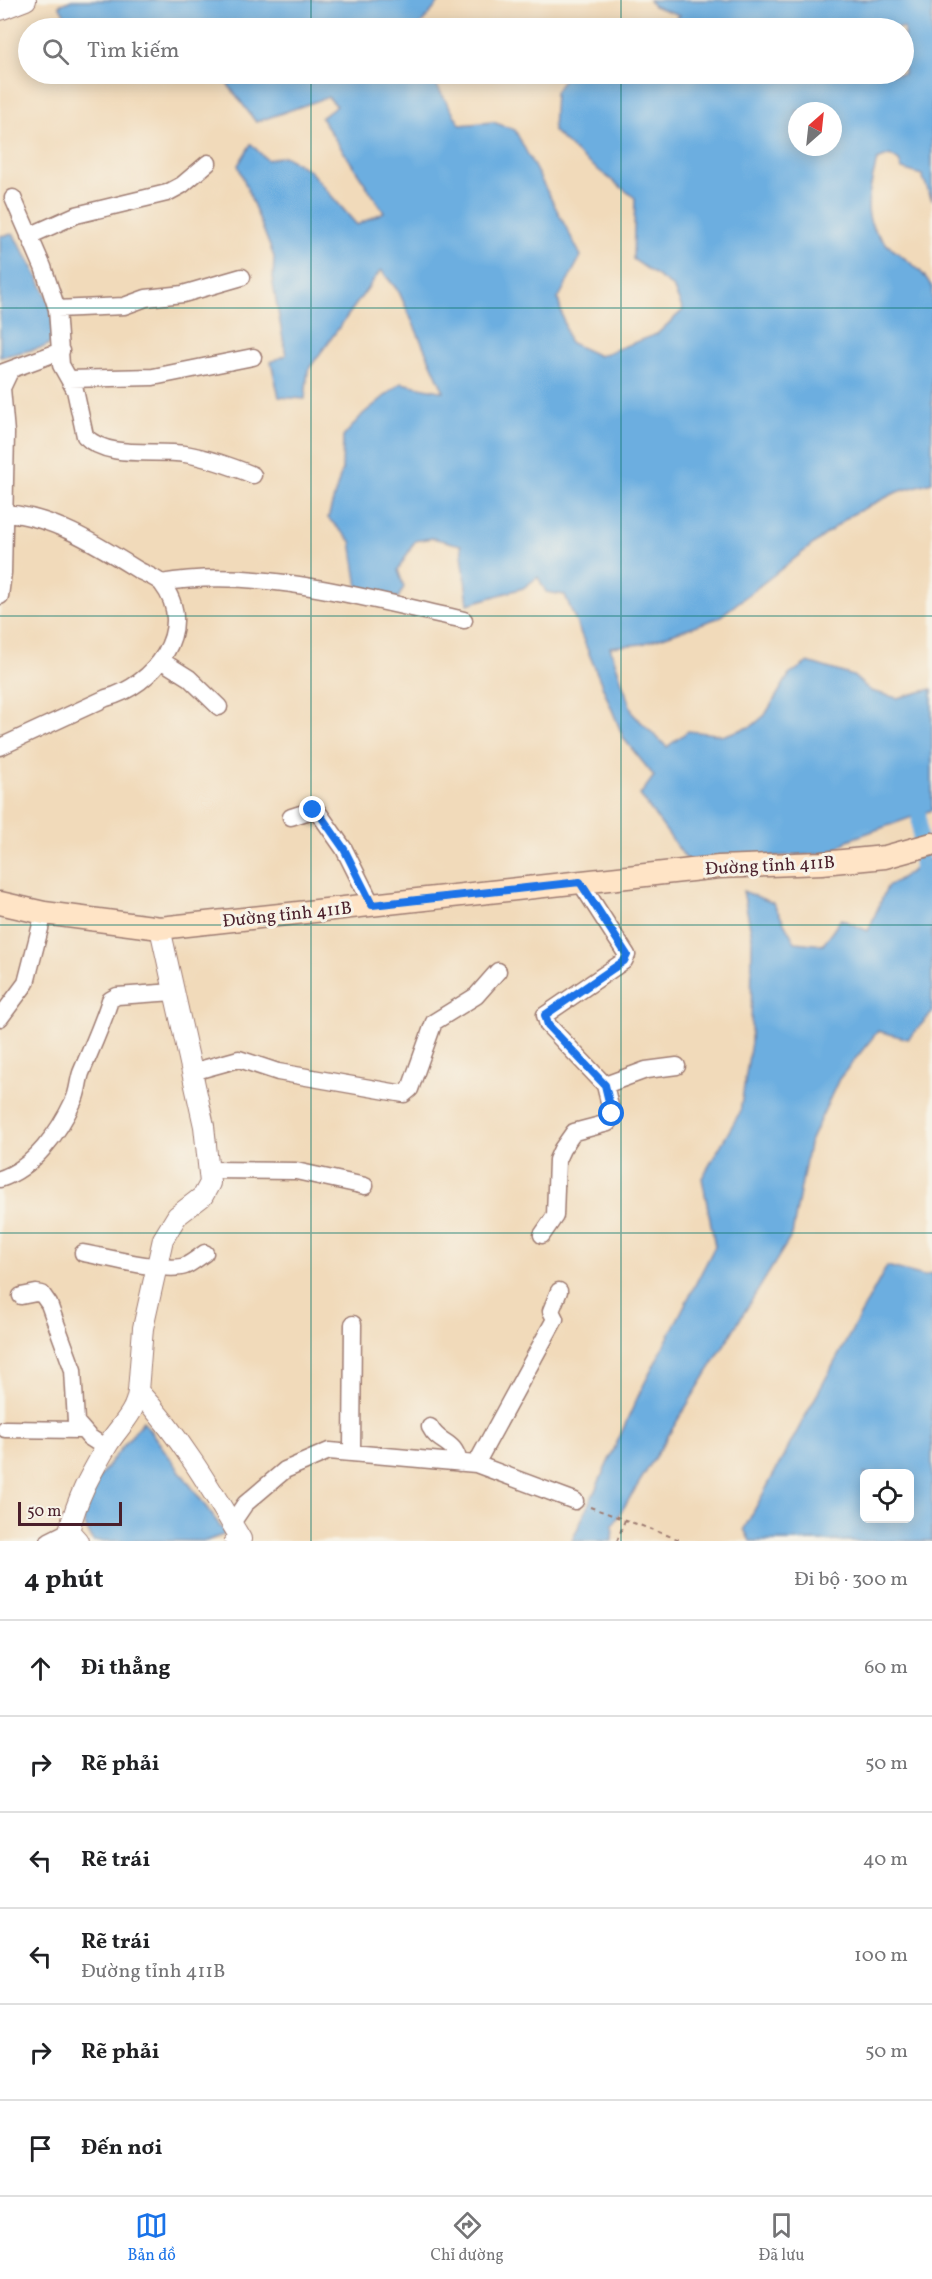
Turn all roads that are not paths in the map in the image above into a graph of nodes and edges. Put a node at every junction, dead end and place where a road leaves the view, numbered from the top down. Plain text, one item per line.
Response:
1 (26, 0) edge
2 (0, 10) edge
3 (208, 163) dead end
4 (13, 198) dead end
5 (29, 236) junction
6 (242, 277) dead end
7 (57, 309) junction
8 (60, 351) junction
9 (253, 357) dead end
10 (5, 372) edge
11 (69, 379) junction
12 (253, 475) dead end
13 (4, 513) junction
14 (2, 533) edge
15 (161, 583) junction
16 (0, 596) edge
17 (464, 620) dead end
18 (162, 661) junction
19 (219, 707) dead end
20 (0, 747) edge
21 (291, 818) dead end
22 (932, 844) edge
23 (580, 882) junction
24 (0, 903) edge
25 (372, 905) junction
26 (44, 913) junction
27 (160, 928) junction
28 (498, 971) dead end
29 (174, 992) junction
30 (0, 1018) edge
31 (677, 1066) dead end
32 (192, 1072) junction
33 (605, 1085) junction
34 (210, 1170) junction
35 (0, 1179) edge
36 (365, 1186) dead end
37 (542, 1235) dead end
38 (83, 1253) dead end
39 (205, 1253) dead end
40 (155, 1266) junction
41 (559, 1291) dead end
42 (21, 1296) dead end
43 (353, 1324) dead end
44 (138, 1390) junction
45 (430, 1427) dead end
46 (5, 1429) dead end
47 (81, 1430) junction
48 (106, 1448) junction
49 (352, 1452) junction
50 (459, 1463) junction
51 (476, 1464) junction
52 (574, 1501) road end
53 (73, 1536) edge
54 (237, 1536) edge
55 (49, 1541) edge

1 - 2 street
3 - 5 street
4 - 5 street
5 - 7 street
6 - 7 street
7 - 8 street
8 - 10 street
8 - 11 street
9 - 11 street
10 - 13 street
11 - 12 street
13 - 14 street
13 - 15 street
14 - 16 street
15 - 17 street
15 - 18 street
18 - 19 street
18 - 20 street
21 - 25 street
22 - 23 main road, Đường tỉnh 411B
23 - 25 main road, Đường tỉnh 411B
23 - 33 street
24 - 26 main road, Đường tỉnh 411B
25 - 27 main road, Đường tỉnh 411B
26 - 27 main road, Đường tỉnh 411B
26 - 30 street
27 - 29 street
28 - 32 street
29 - 32 street
29 - 35 street
31 - 33 street
32 - 34 street
33 - 37 street
34 - 36 street
34 - 40 street
38 - 40 street
39 - 40 street
40 - 44 street
41 - 51 street
42 - 47 street
43 - 49 street
44 - 48 street
44 - 54 street
45 - 50 street
46 - 47 street
47 - 48 street
48 - 53 street
49 - 50 street
49 - 54 street
50 - 51 street
51 - 52 street
53 - 55 street

